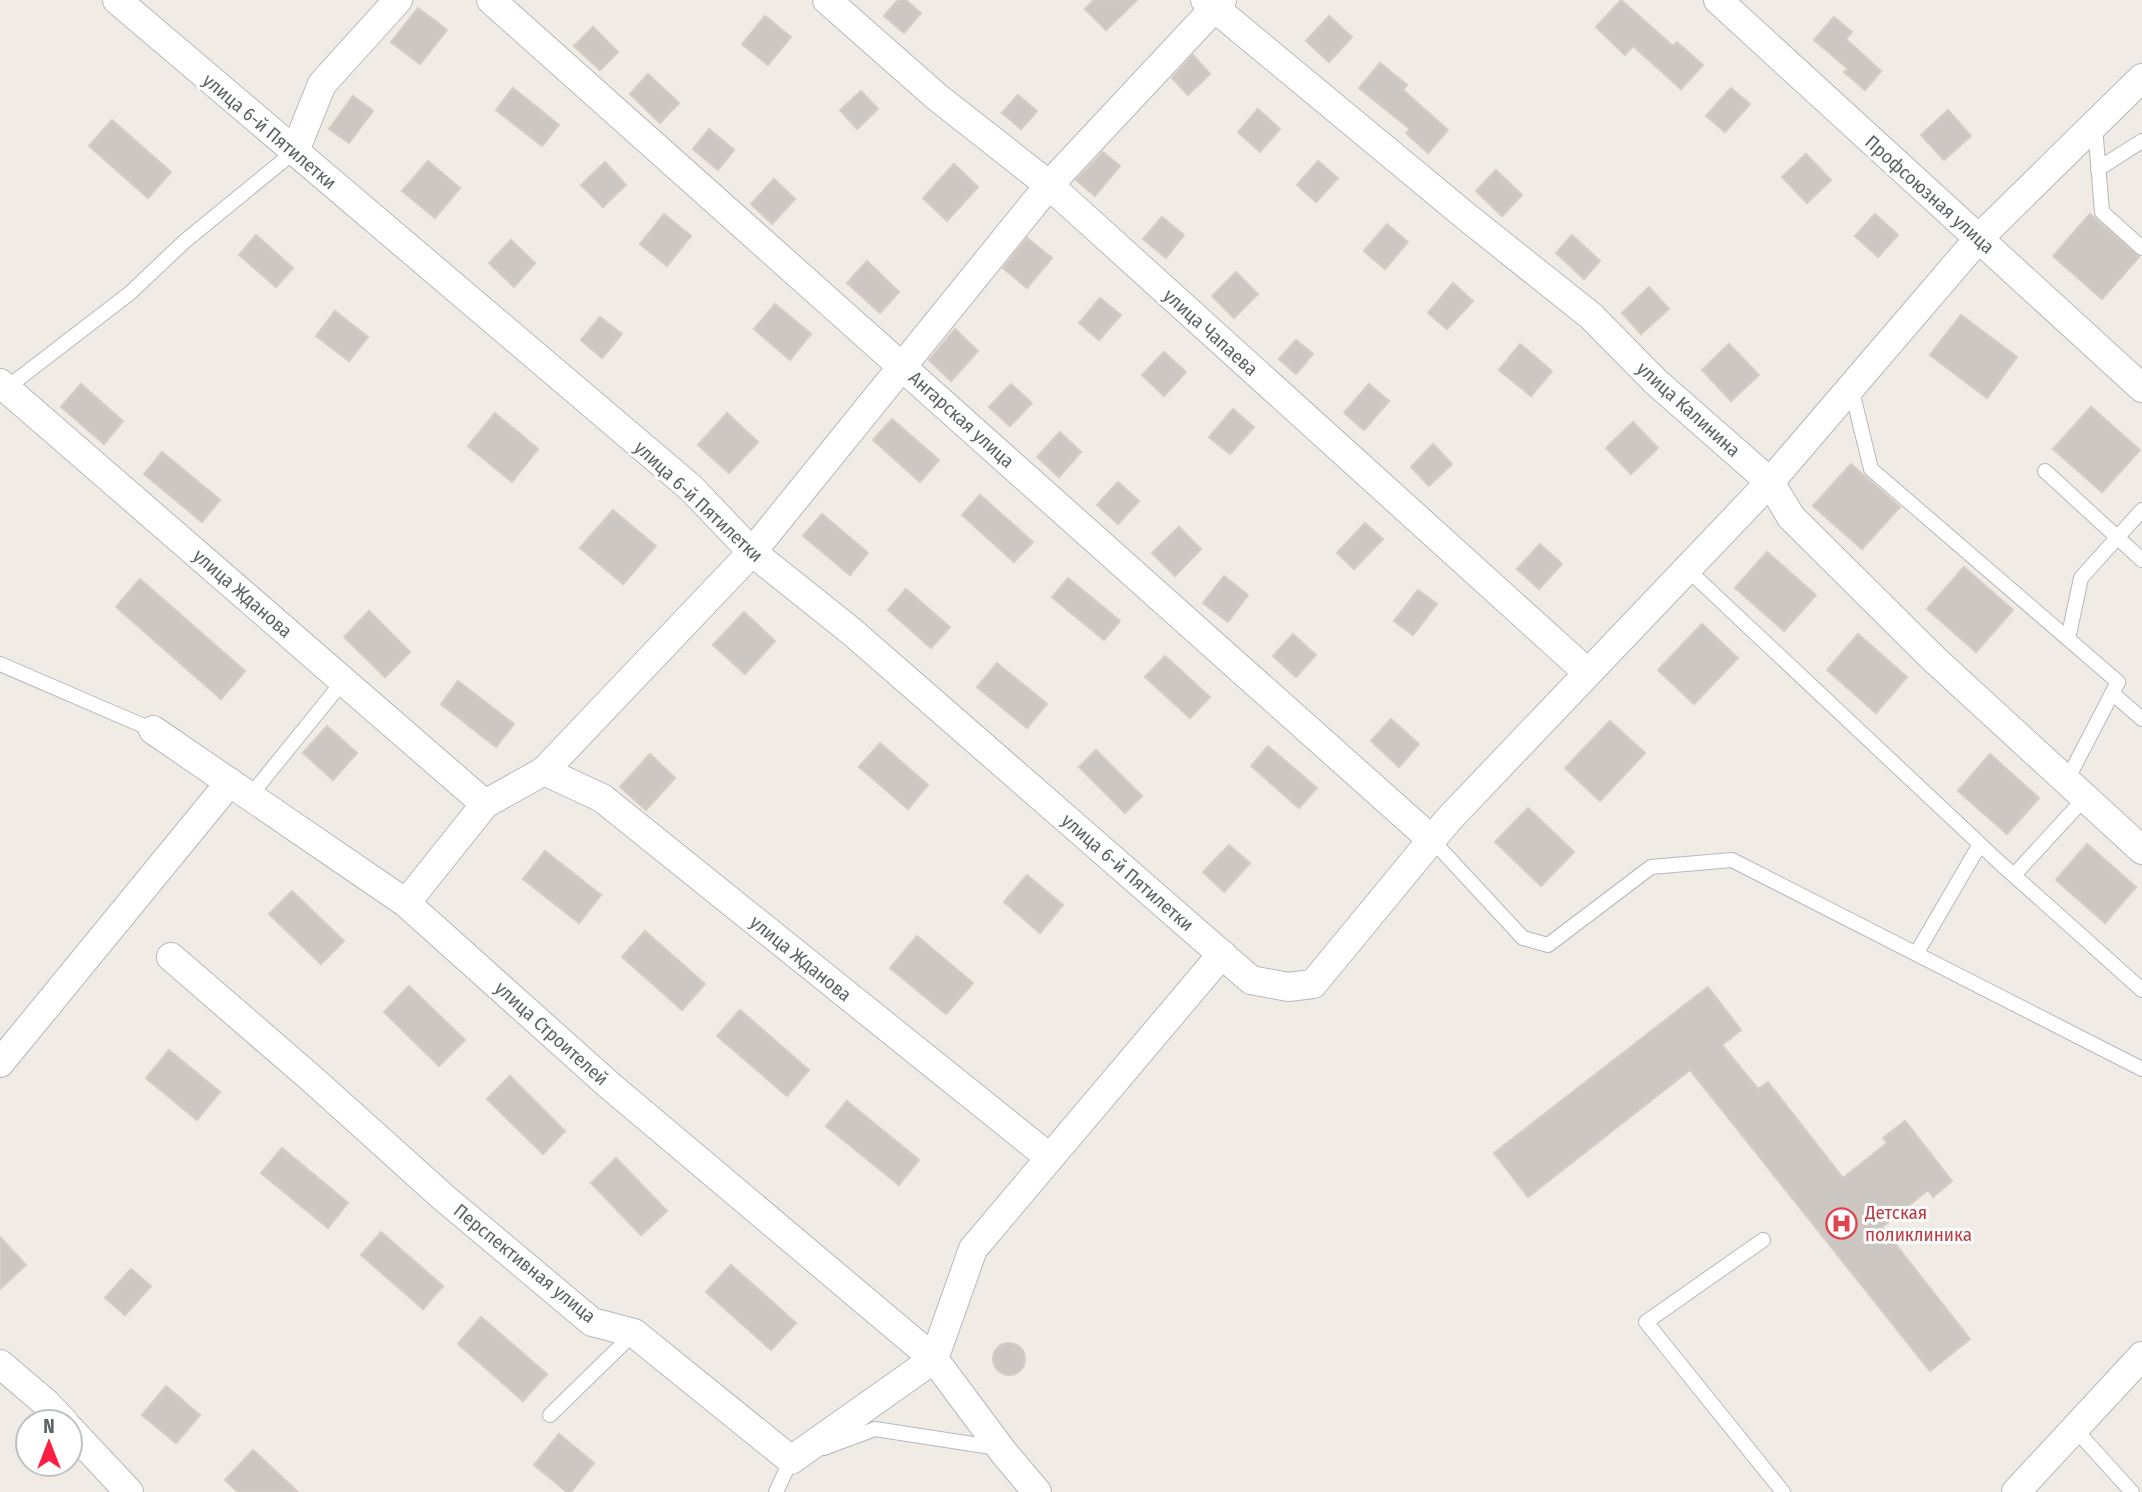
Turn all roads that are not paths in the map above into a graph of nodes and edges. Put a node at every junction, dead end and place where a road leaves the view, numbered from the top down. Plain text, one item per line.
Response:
1 (117, 0) edge
2 (398, 0) edge
3 (491, 0) edge
4 (827, 0) edge
5 (1718, 0) edge
6 (1214, 3) edge
7 (2142, 78) edge
8 (2095, 124) junction
9 (2142, 141) edge
10 (295, 151) junction
11 (2098, 169) junction
12 (1049, 186) junction
13 (1979, 238) junction
14 (2142, 248) edge
15 (903, 366) junction
16 (1852, 387) junction
17 (2, 388) edge
18 (2142, 388) edge
19 (2045, 471) dead end
20 (1770, 482) junction
21 (2142, 510) edge
22 (2118, 538) junction
23 (752, 552) junction
24 (2142, 560) edge
25 (1687, 569) junction
26 (2068, 639) junction
27 (0, 664) edge
28 (1588, 673) junction
29 (344, 681) junction
30 (2112, 693) junction
31 (2142, 719) edge
32 (153, 730) joint
33 (544, 771) junction
34 (240, 789) junction
35 (2075, 791) junction
36 (485, 804) junction
37 (1432, 840) junction
38 (1980, 844) junction
39 (2142, 850) edge
40 (2014, 875) junction
41 (406, 903) junction
42 (1222, 954) junction
43 (1916, 954) junction
44 (171, 957) dead end
45 (2142, 990) edge
46 (0, 1063) edge
47 (2142, 1069) edge
48 (1050, 1158) junction
49 (1763, 1240) dead end
50 (634, 1333) junction
51 (2142, 1356) edge
52 (934, 1359) junction
53 (0, 1364) edge
54 (51, 1408) edge
55 (550, 1415) dead end
56 (2074, 1428) junction
57 (84, 1444) edge
58 (1000, 1448) junction
59 (791, 1460) junction
60 (129, 1492) edge
61 (776, 1492) edge
62 (1037, 1492) edge
63 (1783, 1492) edge
64 (2016, 1492) edge
65 (2132, 1492) edge

1 - 10 street, улица 6-й Пятилетки
2 - 10 street
3 - 15 street, Ангарская улица
4 - 12 street, улица Чапаева
5 - 13 street, Профсоюзная улица
6 - 12 street
6 - 20 street, улица Калинина
7 - 8 street
8 - 11 lane
8 - 13 street
9 - 11 lane
10 - 17 lane
10 - 23 street, улица 6-й Пятилетки
11 - 14 lane
12 - 15 street
12 - 28 street, улица Чапаева
13 - 16 street
13 - 18 street, Профсоюзная улица
15 - 23 street
15 - 37 street, Ангарская улица
16 - 20 street
16 - 26 lane
17 - 29 street, улица Жданова
19 - 22 lane
20 - 25 street
20 - 35 street, улица Калинина
21 - 22 lane
22 - 24 lane
22 - 26 lane
23 - 33 street
23 - 42 street, улица 6-й Пятилетки
25 - 28 street
25 - 38 lane
26 - 30 lane
27 - 32 lane
28 - 37 street
29 - 34 lane
29 - 36 street, улица Жданова
30 - 31 lane
30 - 35 lane
32 - 34 street, улица Строителей
33 - 36 street
33 - 48 street, улица Жданова
34 - 41 street, улица Строителей
34 - 46 street
35 - 39 street, улица Калинина
35 - 40 lane
36 - 41 street
37 - 42 street, улица 6-й Пятилетки
37 - 43 lane
38 - 40 lane
38 - 43 lane
40 - 45 lane
41 - 52 street, улица Строителей
42 - 48 street
43 - 47 lane
44 - 50 street, Перспективная улица
48 - 52 street
49 - 63 lane
50 - 55 lane
50 - 59 street, Перспективная улица
51 - 56 street
52 - 58 street, улица Строителей
52 - 59 street
53 - 54 street
56 - 64 street
56 - 65 lane
57 - 60 street
58 - 59 lane
58 - 62 street, улица Строителей
59 - 61 lane

